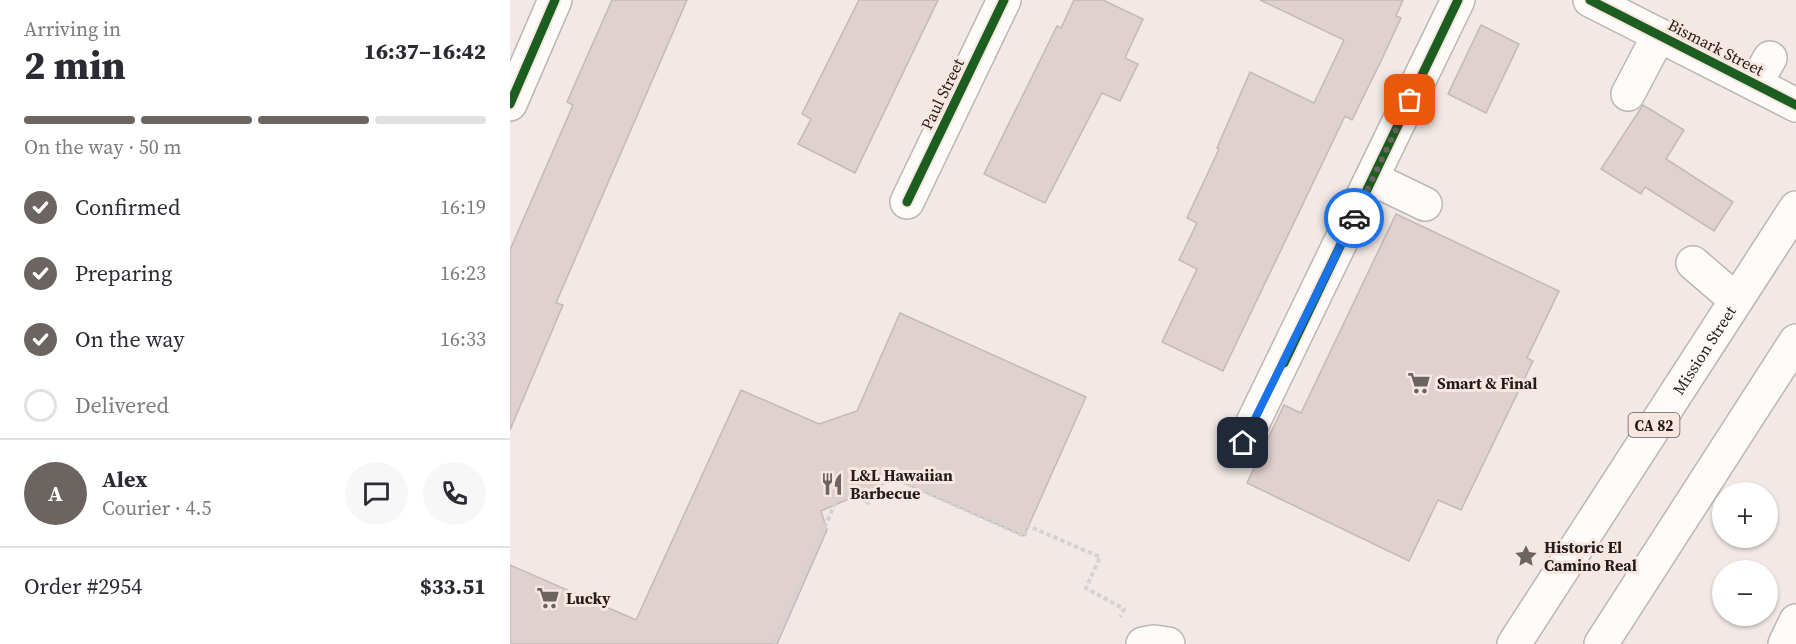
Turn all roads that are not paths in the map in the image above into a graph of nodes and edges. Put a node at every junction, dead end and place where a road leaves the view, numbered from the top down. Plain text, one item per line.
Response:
1 (555, 0) edge
2 (1004, 0) edge
3 (1458, 0) edge
4 (1590, 0) edge
5 (1659, 35) junction
6 (1628, 94) dead end
7 (510, 104) edge
8 (1796, 105) edge
9 (1373, 179) junction
10 (907, 202) dead end
11 (1425, 204) dead end
12 (1796, 208) edge
13 (1692, 262) dead end
14 (1736, 300) junction
15 (1796, 341) edge
16 (1243, 443) dead end
17 (1796, 621) edge
18 (1143, 644) edge
19 (1168, 644) edge
20 (1514, 644) edge
21 (1601, 644) edge
22 (1785, 644) edge

1 - 7 main road
2 - 10 main road, Paul Street
3 - 9 main road
4 - 5 main road, Bismark Street
5 - 6 main road
5 - 8 main road, Bismark Street
9 - 11 main road
9 - 16 main road
12 - 14 main road, Mission Street / CA 82
13 - 14 main road
14 - 20 main road, Mission Street / CA 82
15 - 21 main road
17 - 22 main road
18 - 19 main road

